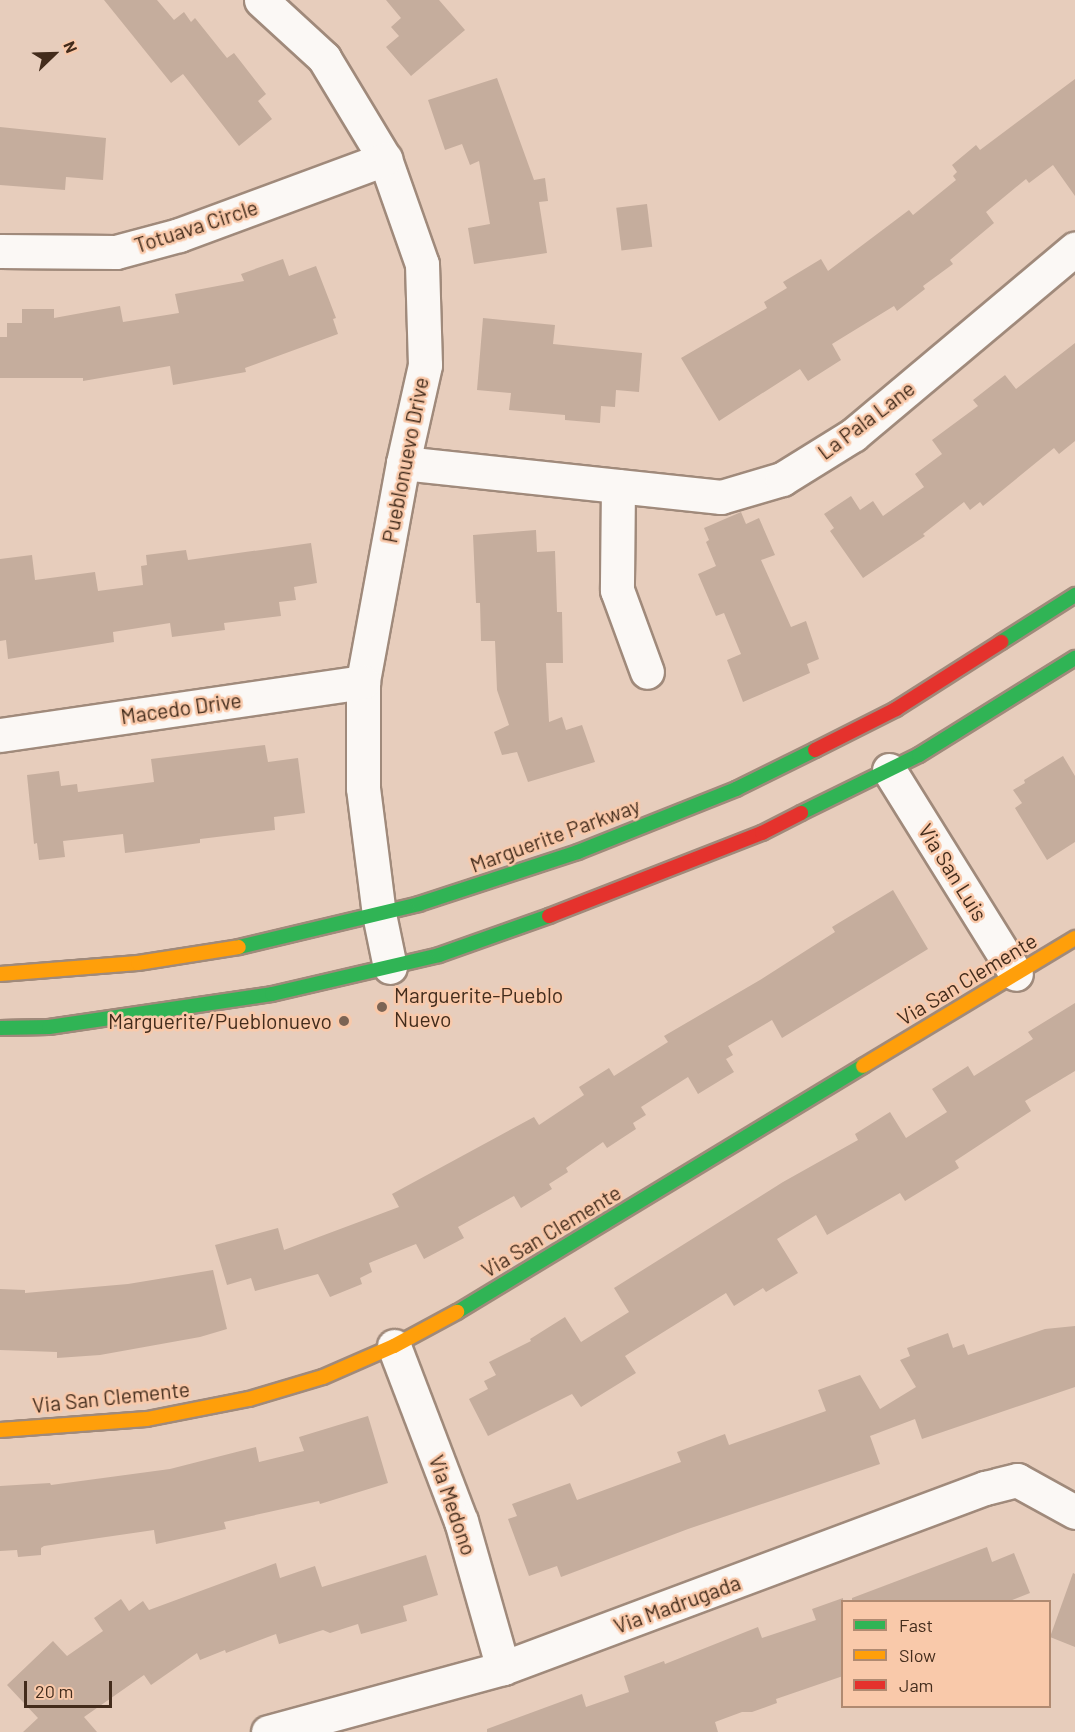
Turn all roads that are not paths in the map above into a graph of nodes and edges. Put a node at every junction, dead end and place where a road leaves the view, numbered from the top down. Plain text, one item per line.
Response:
1 (261, 0) edge
2 (386, 159) junction
3 (1075, 249) edge
4 (0, 251) edge
5 (403, 463) junction
6 (618, 486) junction
7 (1075, 595) edge
8 (1075, 658) edge
9 (647, 672) dead end
10 (363, 682) junction
11 (0, 735) edge
12 (886, 766) junction
13 (380, 914) junction
14 (1075, 938) edge
15 (390, 967) junction
16 (0, 974) edge
17 (1016, 974) junction
18 (0, 1028) edge
19 (394, 1346) junction
20 (0, 1430) edge
21 (1075, 1512) edge
22 (503, 1668) junction
23 (268, 1732) edge

1 - 2 street, Pueblonuevo Drive
2 - 4 street, Totuava Circle
2 - 5 street, Pueblonuevo Drive
3 - 6 street, La Pala Lane
5 - 6 street, La Pala Lane
5 - 10 street, Pueblonuevo Drive
6 - 9 street
7 - 13 main road, Marguerite Parkway
8 - 12 main road
10 - 11 street, Macedo Drive
10 - 13 street, Pueblonuevo Drive
12 - 15 main road
12 - 17 street, Via San Luis
13 - 15 street, Pueblonuevo Drive
13 - 16 main road, Marguerite Parkway
14 - 17 main road, Via San Clemente
15 - 18 main road
17 - 19 main road, Via San Clemente
19 - 20 main road, Via San Clemente
19 - 22 street, Via Medono
21 - 22 street, Via Madrugada
22 - 23 street, Via Madrugada

